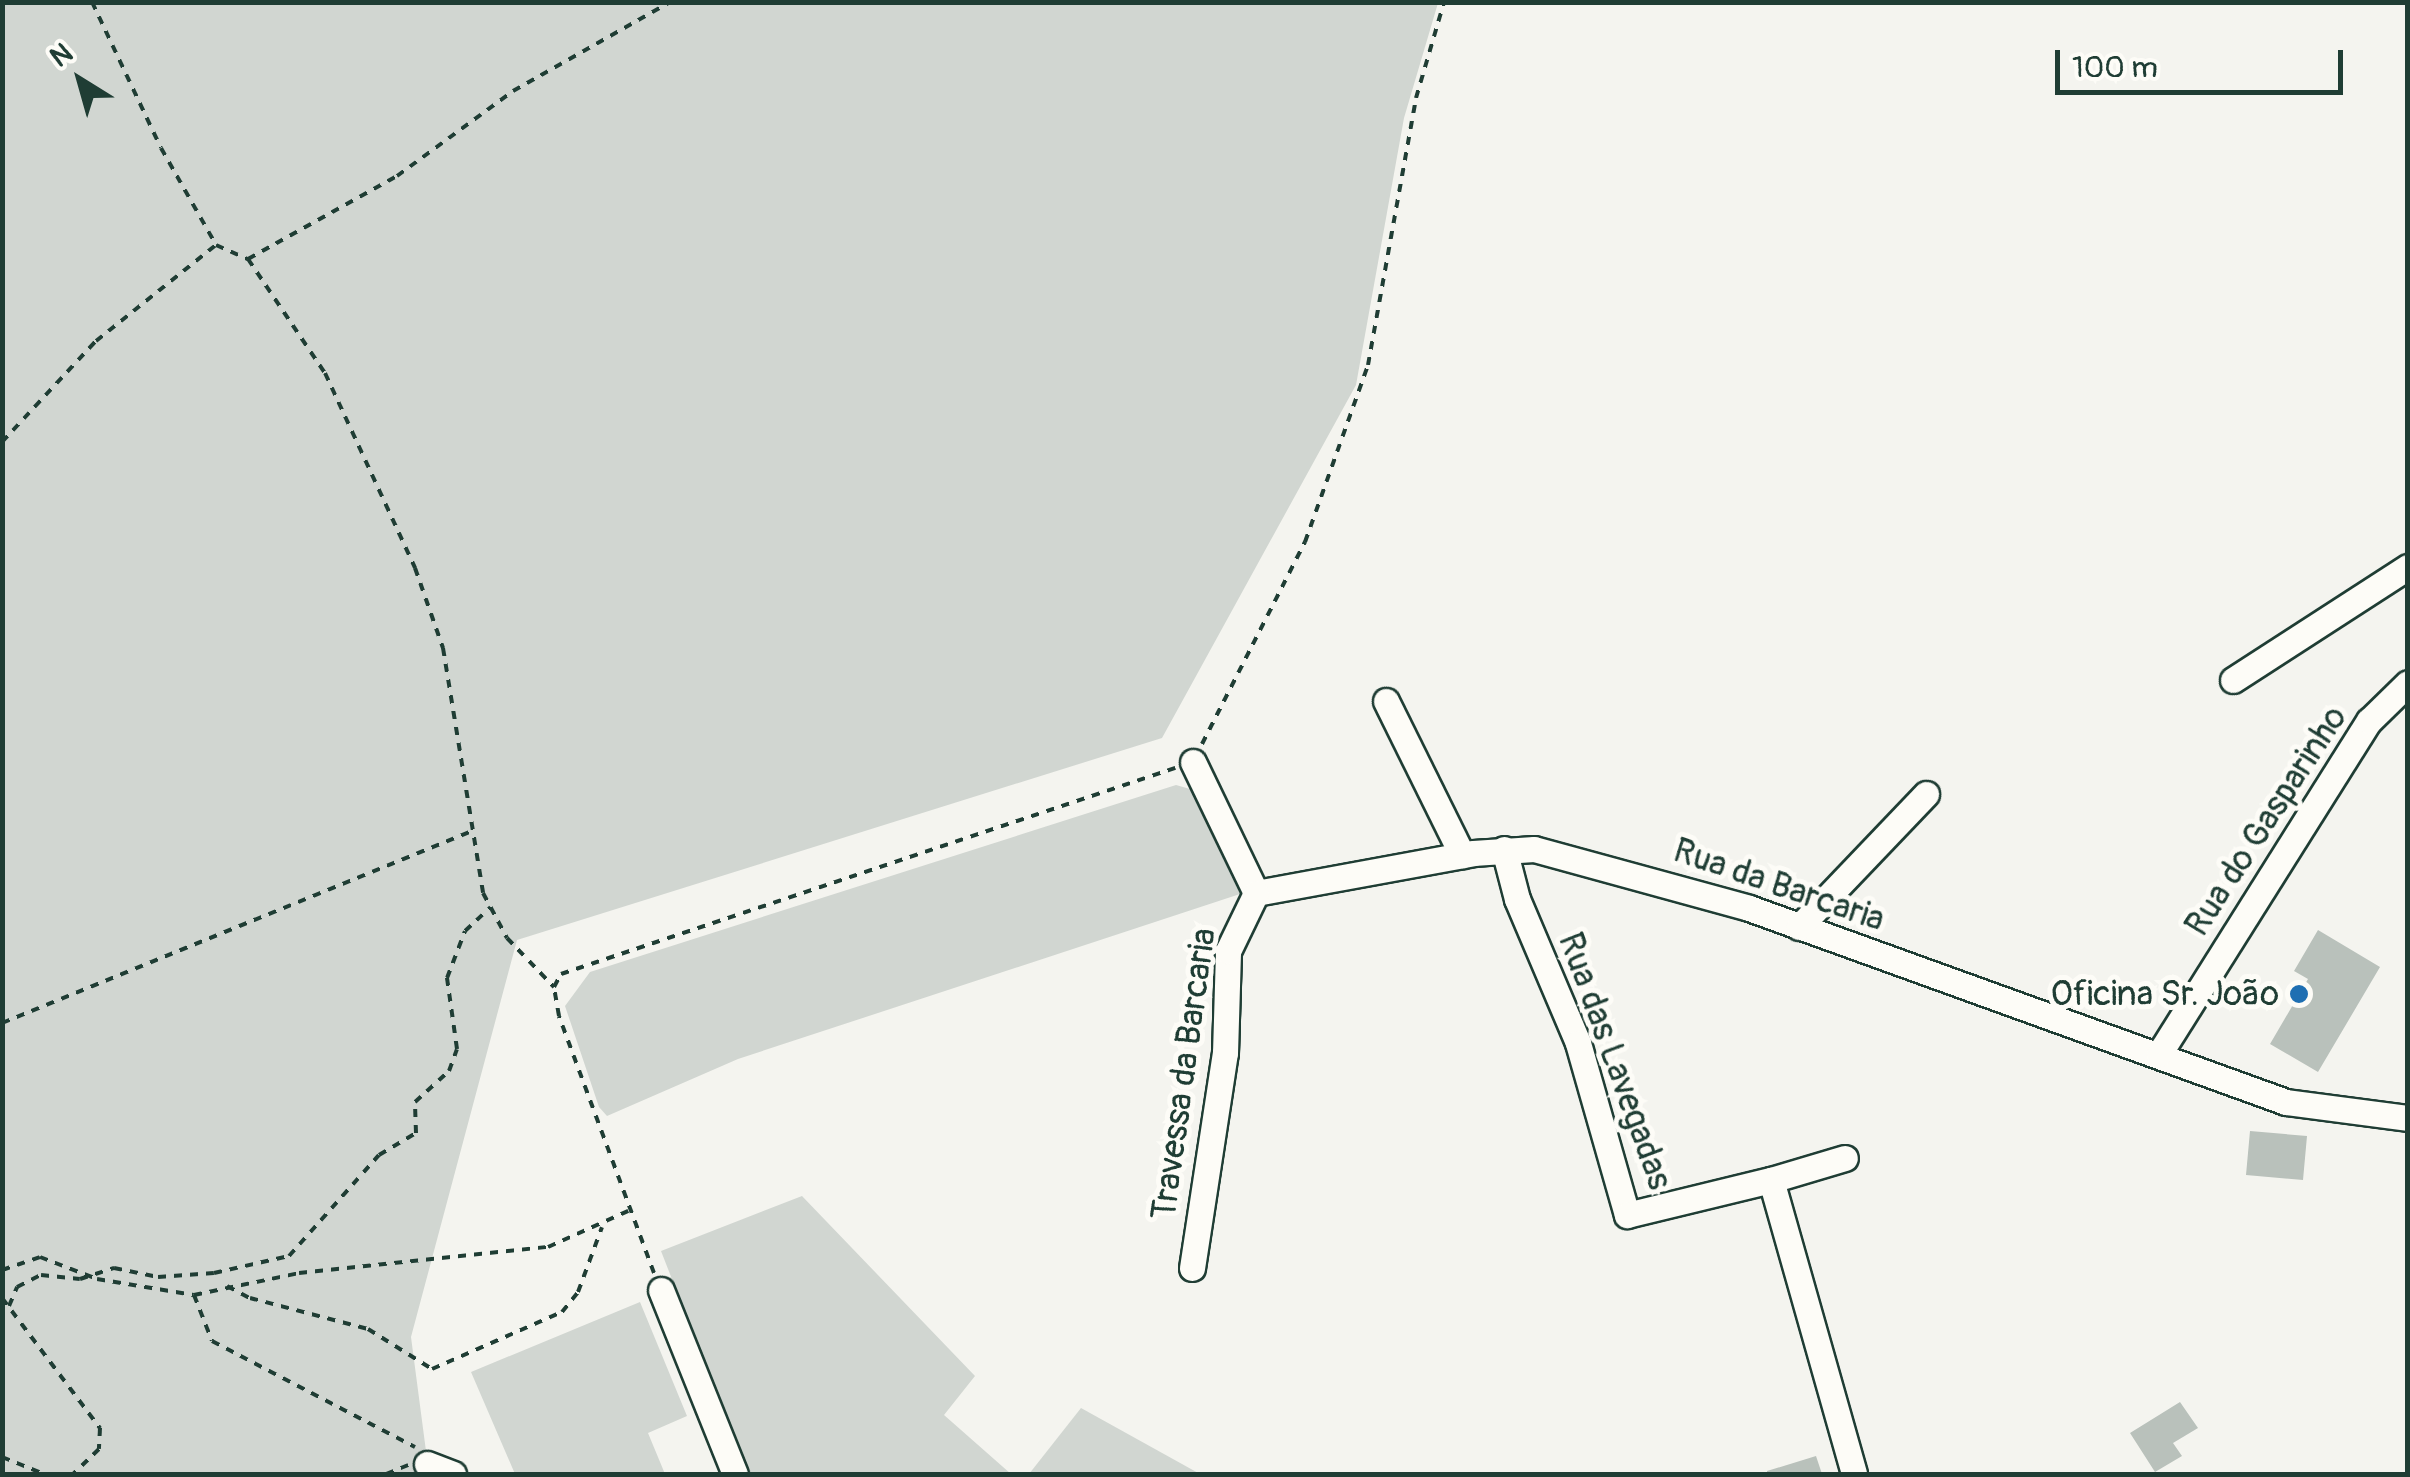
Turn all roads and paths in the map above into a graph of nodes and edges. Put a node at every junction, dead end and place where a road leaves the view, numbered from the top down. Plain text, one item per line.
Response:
1 (92, 2) edge
2 (670, 2) edge
3 (1444, 2) edge
4 (216, 245) junction
5 (248, 259) junction
6 (2, 442) edge
7 (2408, 567) edge
8 (2232, 680) dead end
9 (2408, 683) edge
10 (1386, 701) dead end
11 (1192, 762) junction
12 (1926, 794) dead end
13 (472, 831) junction
14 (1504, 849) junction
15 (1462, 855) junction
16 (1256, 893) junction
17 (490, 908) junction
18 (1800, 927) junction
19 (554, 987) junction
20 (2, 1023) edge
21 (2159, 1054) junction
22 (2408, 1118) edge
23 (1844, 1158) dead end
24 (1771, 1180) junction
25 (630, 1210) junction
26 (602, 1226) junction
27 (1192, 1268) dead end
28 (2, 1270) edge
29 (90, 1276) junction
30 (227, 1286) junction
31 (662, 1290) joint
32 (194, 1295) junction
33 (2, 1298) edge
34 (8, 1306) junction
35 (2, 1457) edge
36 (428, 1464) joint
37 (44, 1474) edge
38 (73, 1474) edge
39 (454, 1474) edge
40 (736, 1474) edge
41 (1854, 1474) edge

1 - 4 path
2 - 5 path
3 - 11 path
4 - 5 path
4 - 6 path
5 - 13 path
7 - 8 street
9 - 21 street, Rua do Gasparinho
10 - 15 street
11 - 16 street
11 - 19 path
12 - 18 street
13 - 17 path
13 - 20 path
14 - 15 street, Rua da Barcaria
14 - 18 street, Rua da Barcaria
14 - 24 street, Rua das Lavegadas
15 - 16 street, Rua da Barcaria
16 - 27 street, Travessa da Barcaria
17 - 19 path
17 - 29 path
18 - 21 street, Rua da Barcaria
19 - 25 path
21 - 22 street, Rua da Barcaria
23 - 24 street
24 - 41 street
25 - 26 path
25 - 31 path
26 - 30 path
26 - 30 path
28 - 29 path
29 - 32 path
29 - 34 path
30 - 32 path
31 - 40 street
32 - 36 path
33 - 34 path
34 - 38 path
35 - 37 path
36 - 39 street

